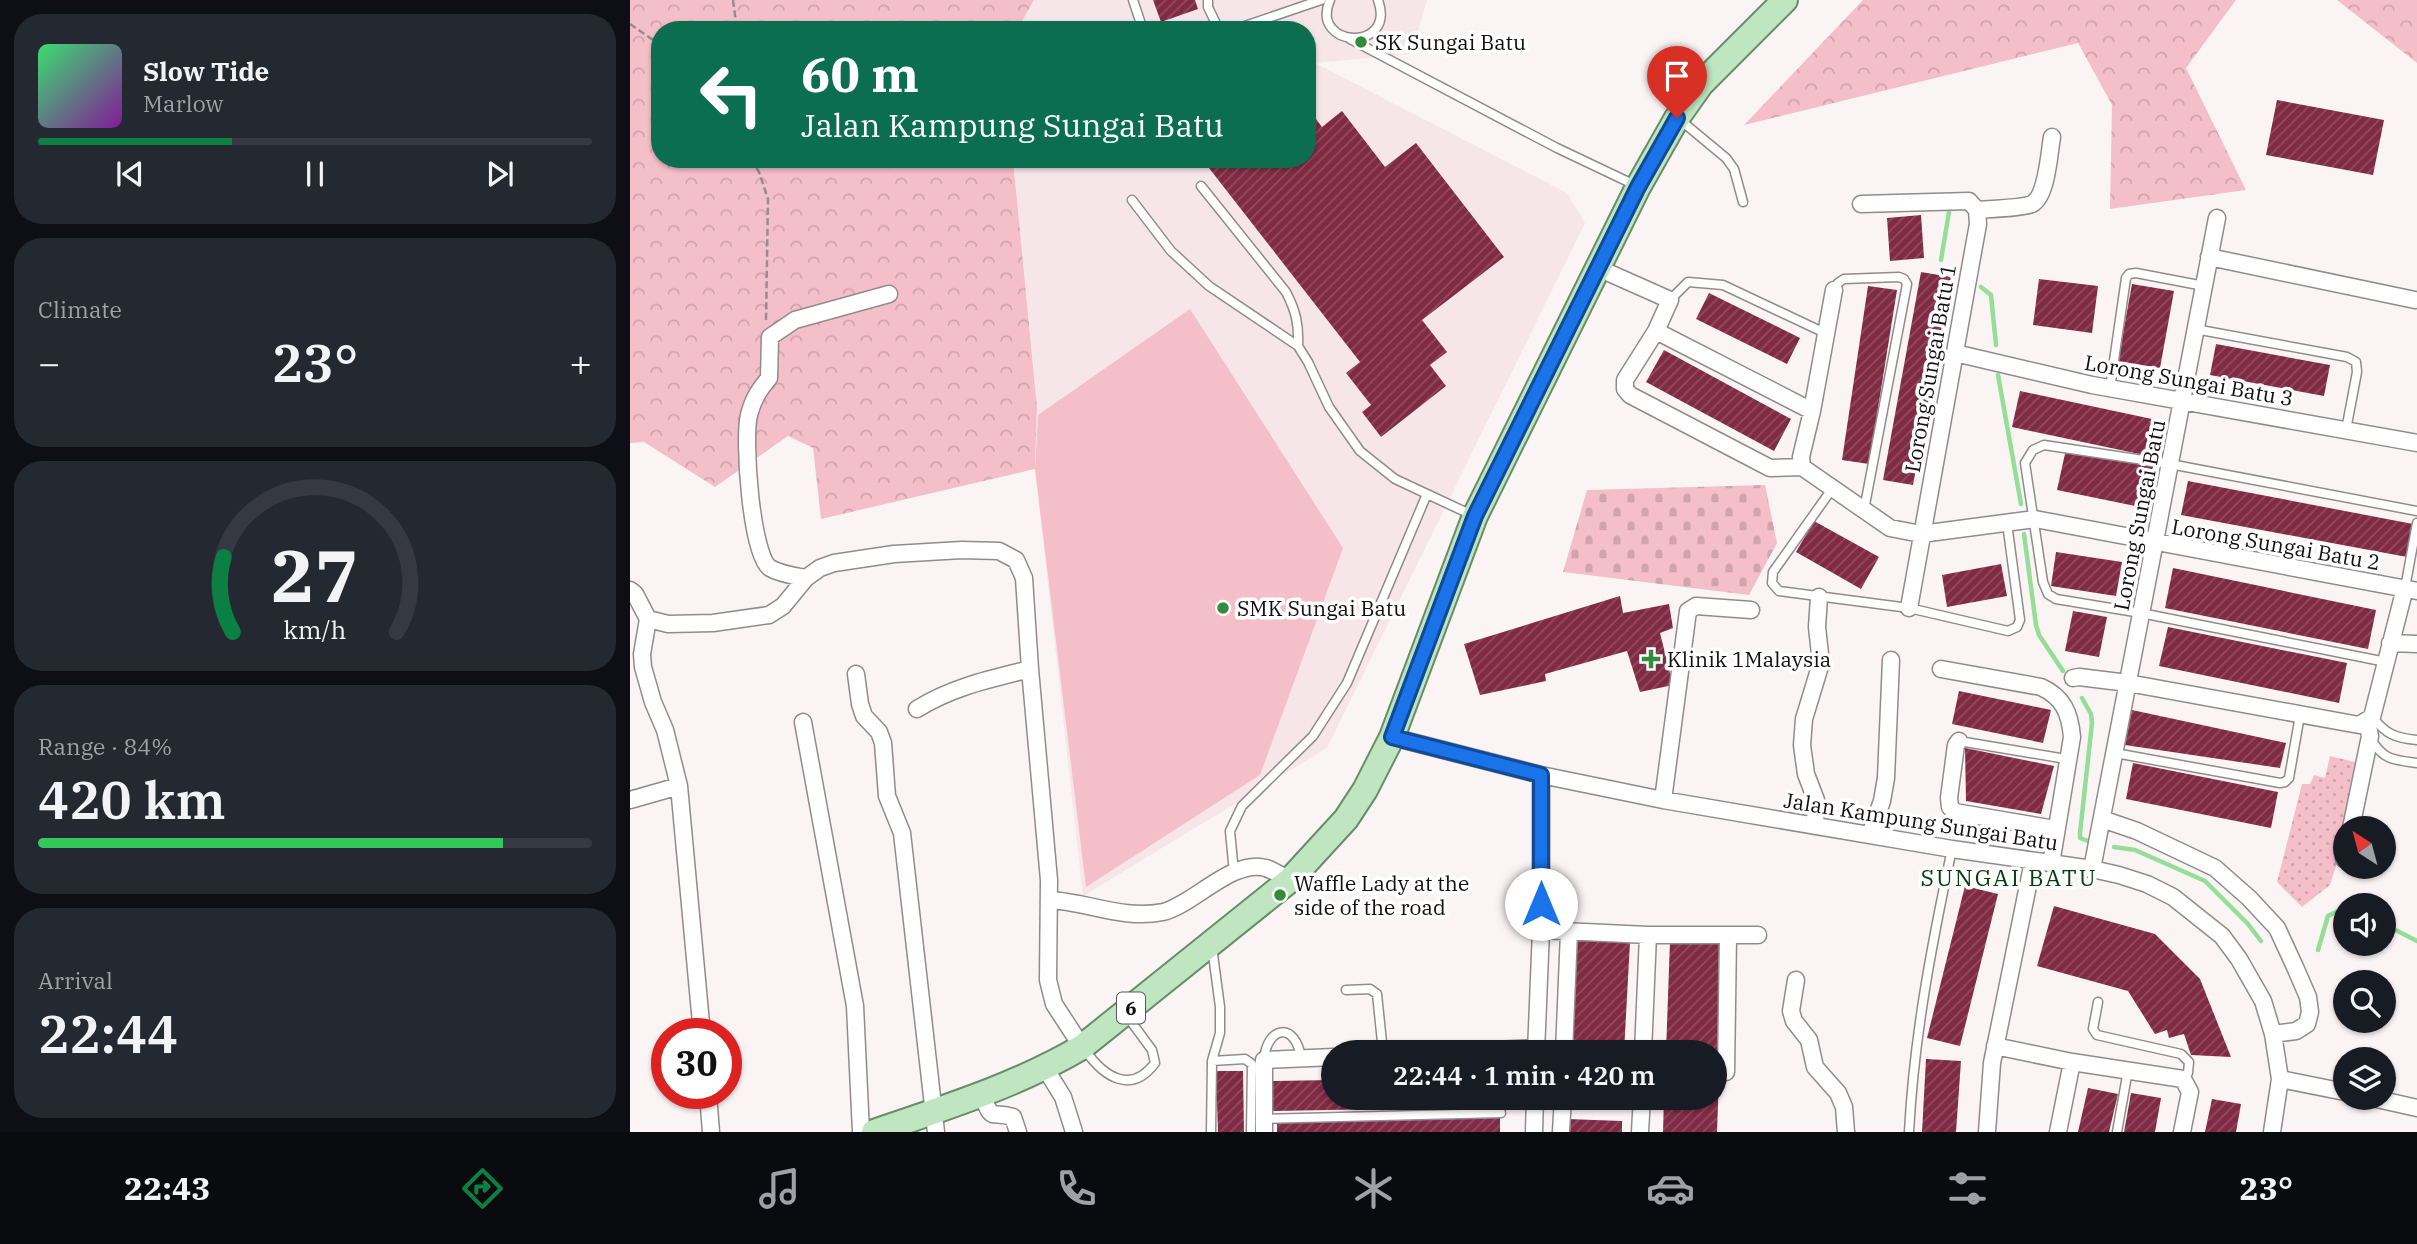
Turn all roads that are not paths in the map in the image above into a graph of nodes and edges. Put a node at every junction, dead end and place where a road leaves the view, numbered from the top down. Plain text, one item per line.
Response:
1 (1133, 0) edge
2 (1208, 0) edge
3 (1289, 0) edge
4 (1321, 0) edge
5 (1330, 0) edge
6 (1378, 0) edge
7 (1785, 0) edge
8 (1295, 8) junction
9 (1140, 21) edge
10 (1215, 21) edge
11 (1258, 21) edge
12 (1350, 38) junction
13 (1677, 118) junction
14 (2052, 137) dead end
15 (1201, 186) dead end
16 (1638, 187) junction
17 (1132, 200) dead end
18 (1743, 202) dead end
19 (1861, 204) dead end
20 (1977, 210) junction
21 (2217, 218) dead end
22 (2209, 257) junction
23 (1598, 268) junction
24 (2204, 286) junction
25 (1834, 290) joint
26 (889, 294) dead end
27 (1670, 300) junction
28 (2416, 302) edge
29 (2195, 329) junction
30 (1656, 331) junction
31 (1825, 333) junction
32 (1298, 346) junction
33 (1955, 353) junction
34 (2110, 388) junction
35 (2182, 400) junction
36 (1812, 411) junction
37 (2346, 430) junction
38 (2417, 443) edge
39 (2170, 464) junction
40 (1802, 467) junction
41 (1832, 489) junction
42 (1427, 494) junction
43 (1864, 510) junction
44 (2417, 511) edge
45 (1475, 516) junction
46 (2035, 519) junction
47 (2007, 523) junction
48 (2417, 523) edge
49 (1921, 534) junction
50 (2155, 543) junction
51 (806, 578) junction
52 (2411, 589) edge
53 (630, 590) edge
54 (1819, 597) junction
55 (1909, 608) junction
56 (1751, 610) dead end
57 (2141, 613) junction
58 (648, 619) junction
59 (2390, 643) junction
60 (2417, 644) edge
61 (1891, 660) dead end
62 (2386, 662) junction
63 (1030, 669) junction
64 (1941, 669) dead end
65 (856, 674) dead end
66 (2128, 684) junction
67 (2064, 686) junction
68 (917, 709) dead end
69 (2300, 715) junction
70 (803, 722) dead end
71 (2370, 725) junction
72 (1392, 737) junction
73 (2417, 740) edge
74 (1959, 741) joint
75 (2115, 753) junction
76 (2066, 759) junction
77 (2417, 762) edge
78 (1541, 775) junction
79 (679, 786) junction
80 (630, 800) edge
81 (1663, 800) junction
82 (2353, 816) edge
83 (2102, 819) junction
84 (1815, 826) junction
85 (2055, 830) junction
86 (1870, 835) junction
87 (1952, 849) junction
88 (2033, 862) junction
89 (2051, 864) junction
90 (2092, 869) junction
91 (1234, 873) junction
92 (1290, 880) junction
93 (1050, 900) junction
94 (1541, 930) junction
95 (1569, 932) junction
96 (1758, 935) dead end
97 (1648, 936) junction
98 (1728, 936) junction
99 (1211, 944) junction
100 (1796, 980) dead end
101 (1346, 990) dead end
102 (2098, 1002) dead end
103 (1125, 1013) junction
104 (701, 1018) edge
105 (2273, 1034) junction
106 (1382, 1040) edge
107 (1536, 1040) edge
108 (1564, 1040) edge
109 (1644, 1040) edge
110 (1726, 1040) edge
111 (1995, 1046) junction
112 (1082, 1047) junction
113 (1321, 1057) edge
114 (1301, 1058) junction
115 (1264, 1060) junction
116 (1212, 1061) junction
117 (2072, 1062) junction
118 (1045, 1068) junction
119 (2128, 1070) junction
120 (2183, 1079) junction
121 (2280, 1079) junction
122 (2333, 1090) edge
123 (981, 1093) junction
124 (2396, 1103) edge
125 (2417, 1108) edge
126 (709, 1109) edge
127 (1535, 1110) edge
128 (1562, 1110) edge
129 (1641, 1110) edge
130 (1501, 1113) dead end
131 (934, 1121) edge
132 (1264, 1126) edge
133 (887, 1130) edge
134 (711, 1132) edge
135 (861, 1132) edge
136 (1018, 1132) edge
137 (1074, 1132) edge
138 (1211, 1132) edge
139 (1251, 1132) edge
140 (1534, 1132) edge
141 (1561, 1132) edge
142 (1640, 1132) edge
143 (1846, 1132) edge
144 (1909, 1132) edge
145 (1987, 1132) edge
146 (2058, 1132) edge
147 (2117, 1132) edge
148 (2182, 1132) edge
149 (2272, 1132) edge

1 - 9 lane
2 - 10 lane
3 - 8 lane
4 - 8 lane
5 - 12 lane
6 - 12 lane
7 - 13 main road, 6
8 - 11 lane
12 - 16 lane
13 - 16 main road, 6
13 - 18 lane
14 - 20 street
15 - 32 lane
16 - 23 main road, 6
17 - 32 lane
19 - 20 street
20 - 33 street, Lorong Sungai Batu 1
21 - 22 street, Lorong Sungai Batu
22 - 24 street, Lorong Sungai Batu
22 - 28 street
23 - 27 street
23 - 45 main road, 6
24 - 29 street, Lorong Sungai Batu
24 - 34 lane
25 - 31 street
25 - 43 lane
26 - 51 street
27 - 30 street
27 - 31 lane
29 - 35 street, Lorong Sungai Batu
29 - 37 lane
30 - 36 street
30 - 40 street
31 - 36 street
32 - 42 lane
33 - 34 street, Lorong Sungai Batu 3
33 - 49 street, Lorong Sungai Batu 1
34 - 35 street, Lorong Sungai Batu 3
35 - 37 street, Lorong Sungai Batu 3
35 - 39 street, Lorong Sungai Batu
36 - 40 street
37 - 38 street, Lorong Sungai Batu 3
39 - 44 lane
39 - 46 lane
39 - 50 street, Lorong Sungai Batu
40 - 41 street
41 - 43 street
41 - 54 lane
42 - 45 lane
42 - 91 lane
43 - 49 street
45 - 72 main road, 6
46 - 47 street, Lorong Sungai Batu 2
46 - 50 street, Lorong Sungai Batu 2
46 - 57 lane
47 - 49 street, Lorong Sungai Batu 2
47 - 55 lane
48 - 52 lane
49 - 55 street, Lorong Sungai Batu 1
50 - 52 street, Lorong Sungai Batu 2
50 - 57 street, Lorong Sungai Batu
51 - 58 street
51 - 63 street
52 - 59 street
53 - 58 street
54 - 55 lane
54 - 84 street
56 - 81 street
57 - 62 lane
57 - 66 street, Lorong Sungai Batu
58 - 79 street
59 - 60 street
59 - 62 street
61 - 86 street
62 - 71 street
63 - 68 street
63 - 93 street
64 - 67 street
65 - 131 street
66 - 67 street
66 - 69 street
66 - 75 street, Lorong Sungai Batu
67 - 76 street
69 - 71 street
69 - 75 lane
70 - 135 street
71 - 73 lane
71 - 77 lane
71 - 82 street
72 - 78 street, Jalan Kampung Sungai Batu
72 - 92 main road, 6
74 - 76 lane
74 - 85 street
75 - 83 street, Lorong Sungai Batu
76 - 85 street
78 - 81 street, Jalan Kampung Sungai Batu
78 - 94 street
79 - 80 street
79 - 104 street
81 - 84 street, Jalan Kampung Sungai Batu
83 - 90 street, Lorong Sungai Batu
83 - 105 street
84 - 86 street, Jalan Kampung Sungai Batu
85 - 89 street
86 - 87 street, Jalan Kampung Sungai Batu
87 - 88 street, Jalan Kampung Sungai Batu
87 - 144 lane
88 - 89 street, Jalan Kampung Sungai Batu
88 - 111 street
89 - 90 street, Jalan Kampung Sungai Batu
90 - 105 street, Jalan Kampung Sungai Batu
91 - 92 street
91 - 93 street
92 - 99 main road, 6
93 - 112 street
94 - 95 street
94 - 107 street
95 - 97 street
95 - 108 street
96 - 98 street
97 - 98 street
97 - 109 street
98 - 110 street
99 - 103 main road, 6
99 - 116 lane
100 - 143 street
101 - 106 lane
102 - 120 lane
103 - 112 main road, 6
103 - 112 lane
105 - 121 street, Jalan Kampung Sungai Batu
111 - 117 street
111 - 145 street
112 - 118 main road, 6
113 - 114 street
114 - 115 street
114 - 115 lane
115 - 132 street
116 - 138 lane
116 - 139 lane
117 - 119 street
117 - 146 street
118 - 123 main road, 6
118 - 137 street
119 - 120 street
119 - 147 lane
120 - 148 street
121 - 122 street
121 - 149 street, Jalan Kampung Sungai Batu
123 - 131 main road, 6
123 - 136 street
124 - 125 street
126 - 134 street
127 - 140 street
128 - 141 street
129 - 142 street
130 - 132 lane
131 - 133 main road, 6

